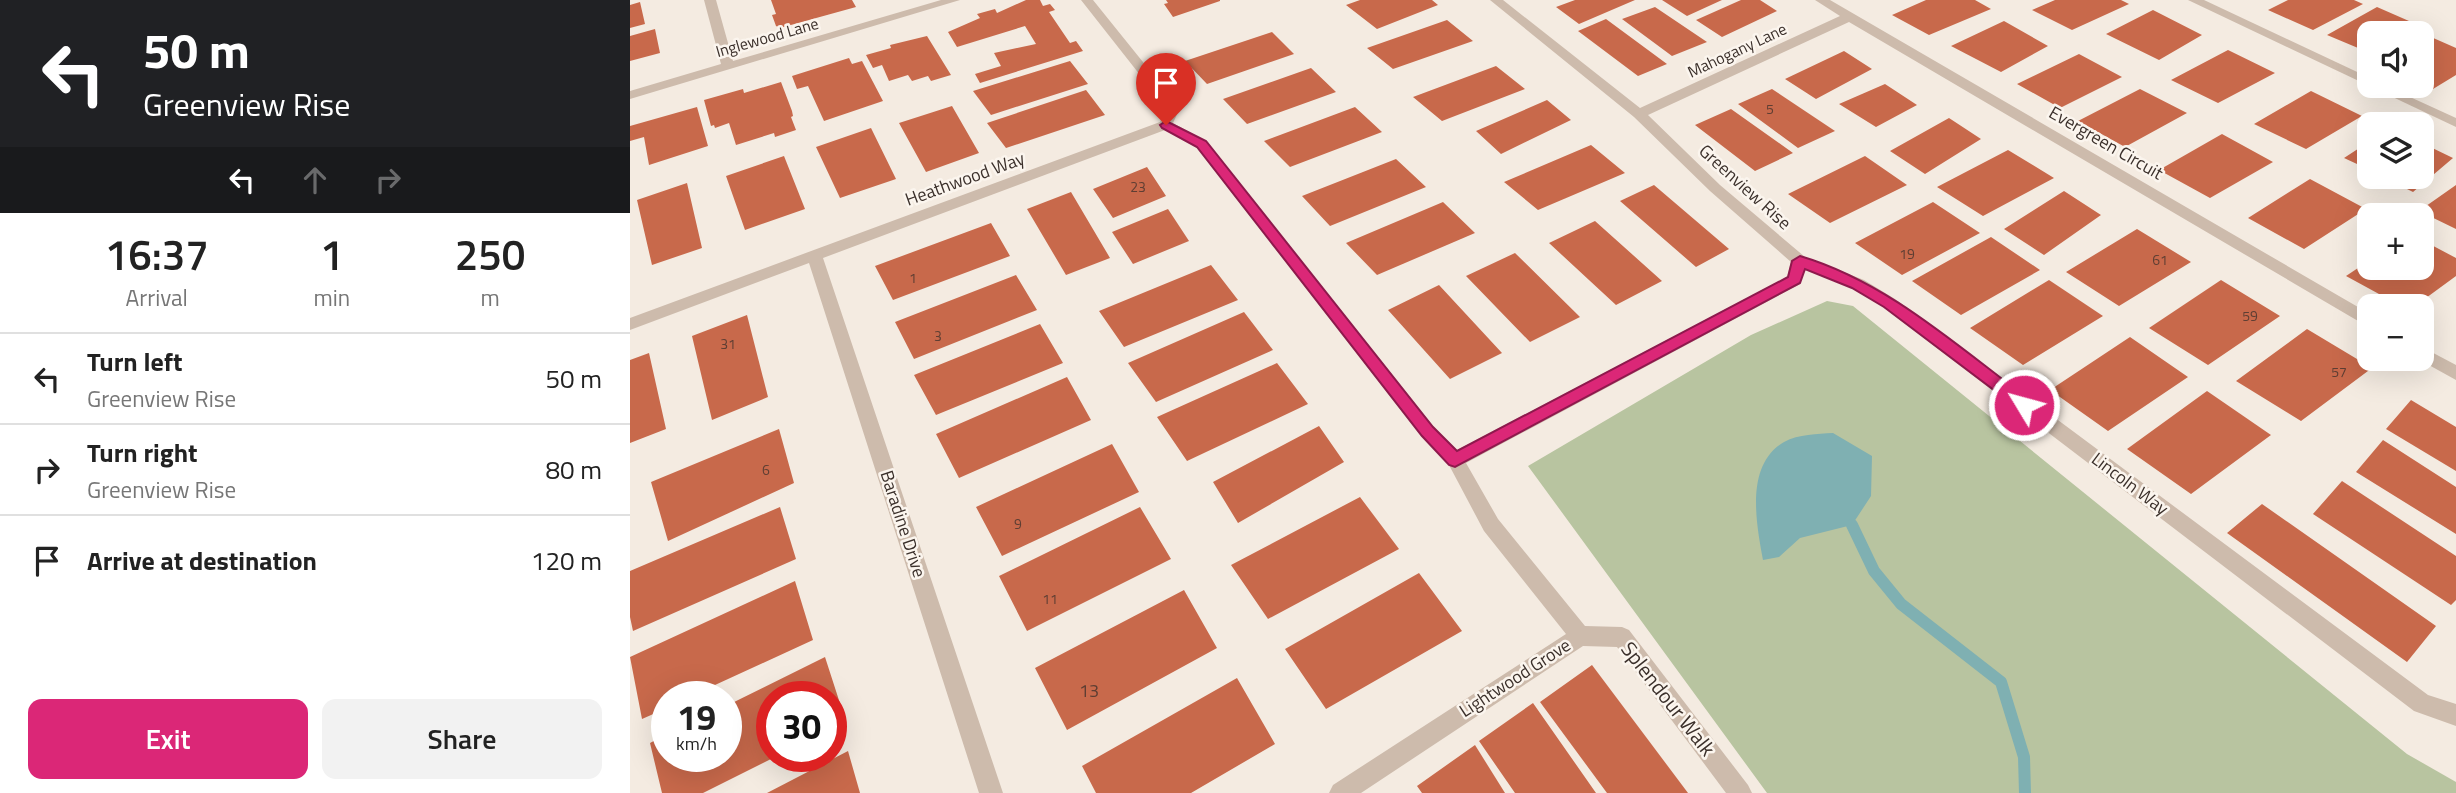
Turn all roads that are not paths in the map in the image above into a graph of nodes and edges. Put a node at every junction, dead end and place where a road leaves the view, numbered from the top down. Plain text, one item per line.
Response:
1 (709, 0) edge
2 (954, 0) edge
3 (1087, 0) edge
4 (1496, 0) edge
5 (1821, 0) edge
6 (2194, 0) edge
7 (1849, 18) junction
8 (728, 66) junction
9 (2357, 77) edge
10 (630, 95) edge
11 (2402, 98) edge
12 (1639, 114) junction
13 (2456, 123) edge
14 (1166, 125) junction
15 (814, 255) junction
16 (1800, 261) junction
17 (2357, 314) edge
18 (630, 324) edge
19 (2434, 360) edge
20 (2456, 373) edge
21 (1455, 460) junction
22 (1580, 636) junction
23 (2456, 715) edge
24 (991, 793) edge
25 (1341, 793) edge
26 (1740, 793) edge

1 - 8 street
2 - 8 street, Inglewood Lane
3 - 14 street
4 - 12 street, Greenview Rise
5 - 7 street, Evergreen Circuit
6 - 9 street
7 - 12 street, Mahogany Lane
7 - 17 street, Evergreen Circuit
8 - 10 street, Inglewood Lane
11 - 13 street
12 - 16 street, Greenview Rise
14 - 15 street, Heathwood Way
14 - 21 street
15 - 18 street, Heathwood Way
15 - 24 street, Baradine Drive
16 - 21 street
16 - 23 street, Lincoln Way
19 - 20 street
21 - 22 street, Lightwood Grove
22 - 25 street, Lightwood Grove
22 - 26 street, Splendour Walk

